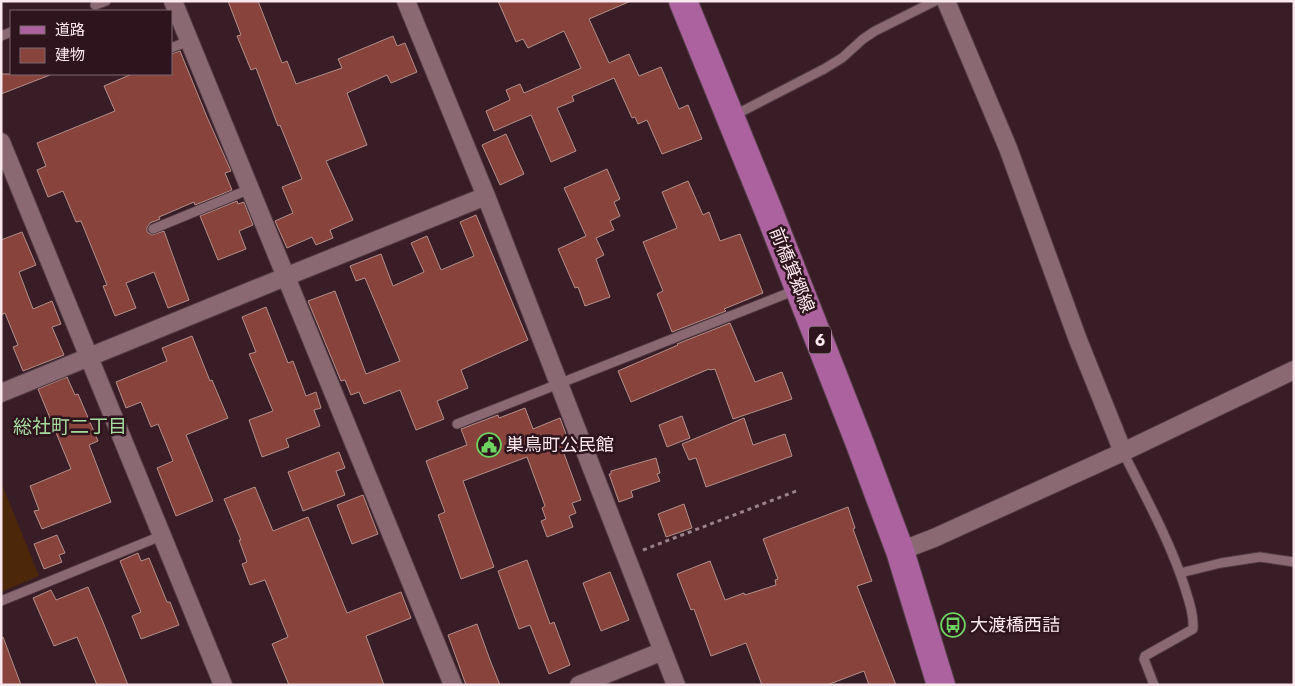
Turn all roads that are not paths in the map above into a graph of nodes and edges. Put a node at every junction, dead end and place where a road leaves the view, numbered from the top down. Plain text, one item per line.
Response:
1 (106, 1) edge
2 (173, 1) edge
3 (406, 1) edge
4 (683, 1) edge
5 (935, 1) edge
6 (946, 1) edge
7 (96, 5) dead end
8 (188, 41) junction
9 (172, 48) edge
10 (731, 117) junction
11 (1, 142) edge
12 (250, 189) junction
13 (486, 196) junction
14 (153, 229) dead end
15 (284, 277) junction
16 (799, 289) junction
17 (91, 358) junction
18 (1294, 370) edge
19 (559, 384) junction
20 (1, 394) edge
21 (457, 424) dead end
22 (1123, 452) junction
23 (161, 536) junction
24 (900, 552) junction
25 (1294, 562) edge
26 (1180, 573) junction
27 (1, 601) edge
28 (663, 651) junction
29 (223, 685) edge
30 (453, 685) edge
31 (579, 685) edge
32 (676, 685) edge
33 (941, 685) edge
34 (1154, 685) edge

1 - 7 lane
2 - 8 street
3 - 13 street
4 - 10 main road, 前橋箕郷線 / 6
5 - 10 lane
6 - 22 street
8 - 9 lane
8 - 12 street
10 - 16 main road, 前橋箕郷線 / 6
11 - 17 street
12 - 14 lane
12 - 15 street
13 - 15 street
13 - 19 street
15 - 17 street
15 - 30 street
16 - 19 lane
16 - 24 main road, 前橋箕郷線 / 6
17 - 20 street
17 - 23 street
18 - 22 street
19 - 21 lane
19 - 28 street
22 - 24 street
22 - 26 lane
23 - 27 lane
23 - 29 street
24 - 33 main road, 前橋箕郷線 / 6
25 - 26 lane
26 - 34 lane
28 - 31 street
28 - 32 street

